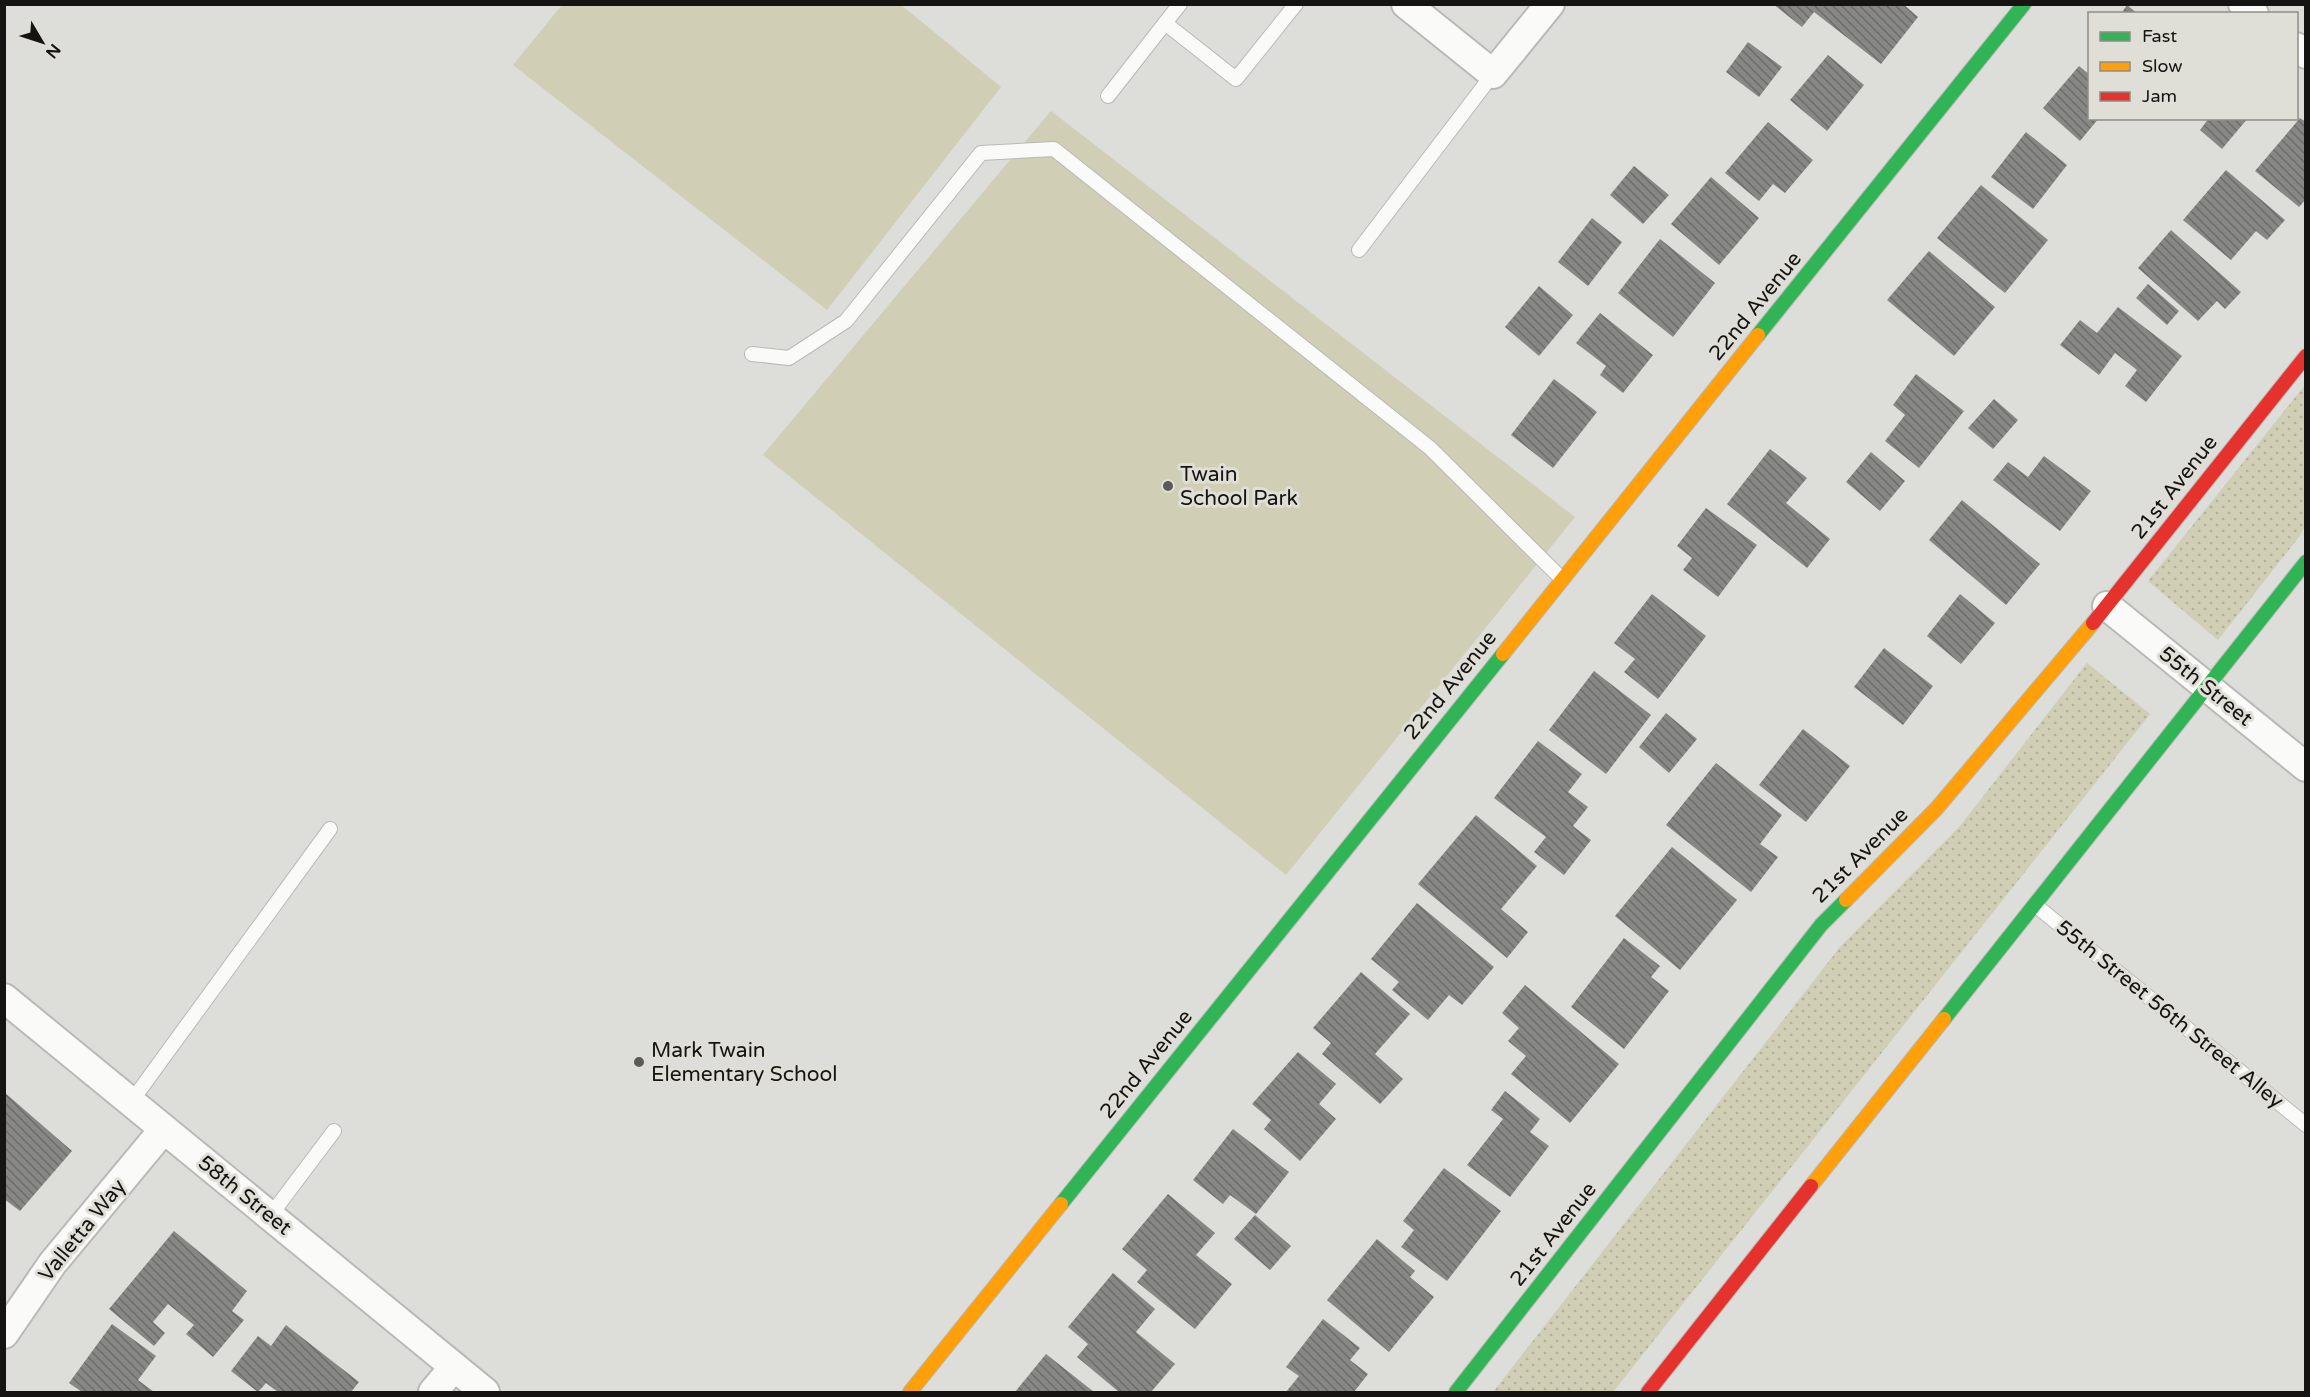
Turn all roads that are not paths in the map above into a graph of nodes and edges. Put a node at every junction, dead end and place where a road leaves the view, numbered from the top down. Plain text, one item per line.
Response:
1 (1180, 4) edge
2 (1296, 4) edge
3 (1406, 4) edge
4 (1550, 4) edge
5 (2024, 4) edge
6 (1165, 23) junction
7 (1493, 74) junction
8 (1108, 96) dead end
9 (1359, 250) dead end
10 (752, 354) dead end
11 (2306, 356) edge
12 (2306, 562) edge
13 (1562, 579) junction
14 (2107, 606) junction
15 (2207, 686) junction
16 (2306, 767) edge
17 (330, 829) dead end
18 (2034, 904) junction
19 (4, 998) edge
20 (131, 1102) junction
21 (2306, 1125) edge
22 (164, 1129) junction
23 (334, 1131) dead end
24 (270, 1215) junction
25 (4, 1334) edge
26 (454, 1368) junction
27 (433, 1392) edge
28 (485, 1392) edge
29 (910, 1392) edge
30 (1456, 1392) edge
31 (1648, 1392) edge

1 - 6 lane
2 - 6 lane
3 - 7 street
4 - 7 street
5 - 13 street, 22nd Avenue
6 - 8 lane
7 - 9 lane
10 - 13 lane
11 - 14 street, 21st Avenue
12 - 15 street
13 - 29 street, 22nd Avenue
14 - 15 street, 55th Street
14 - 30 street, 21st Avenue
15 - 16 street, 55th Street
15 - 18 street
17 - 20 lane
18 - 21 lane, 55th Street 56th Street Alley
18 - 31 street
19 - 20 street, 58th Street
20 - 22 street, 58th Street
22 - 24 street, 58th Street
22 - 25 street, Valletta Way
23 - 24 lane
24 - 26 street, 58th Street
26 - 27 street
26 - 28 street, 58th Street

